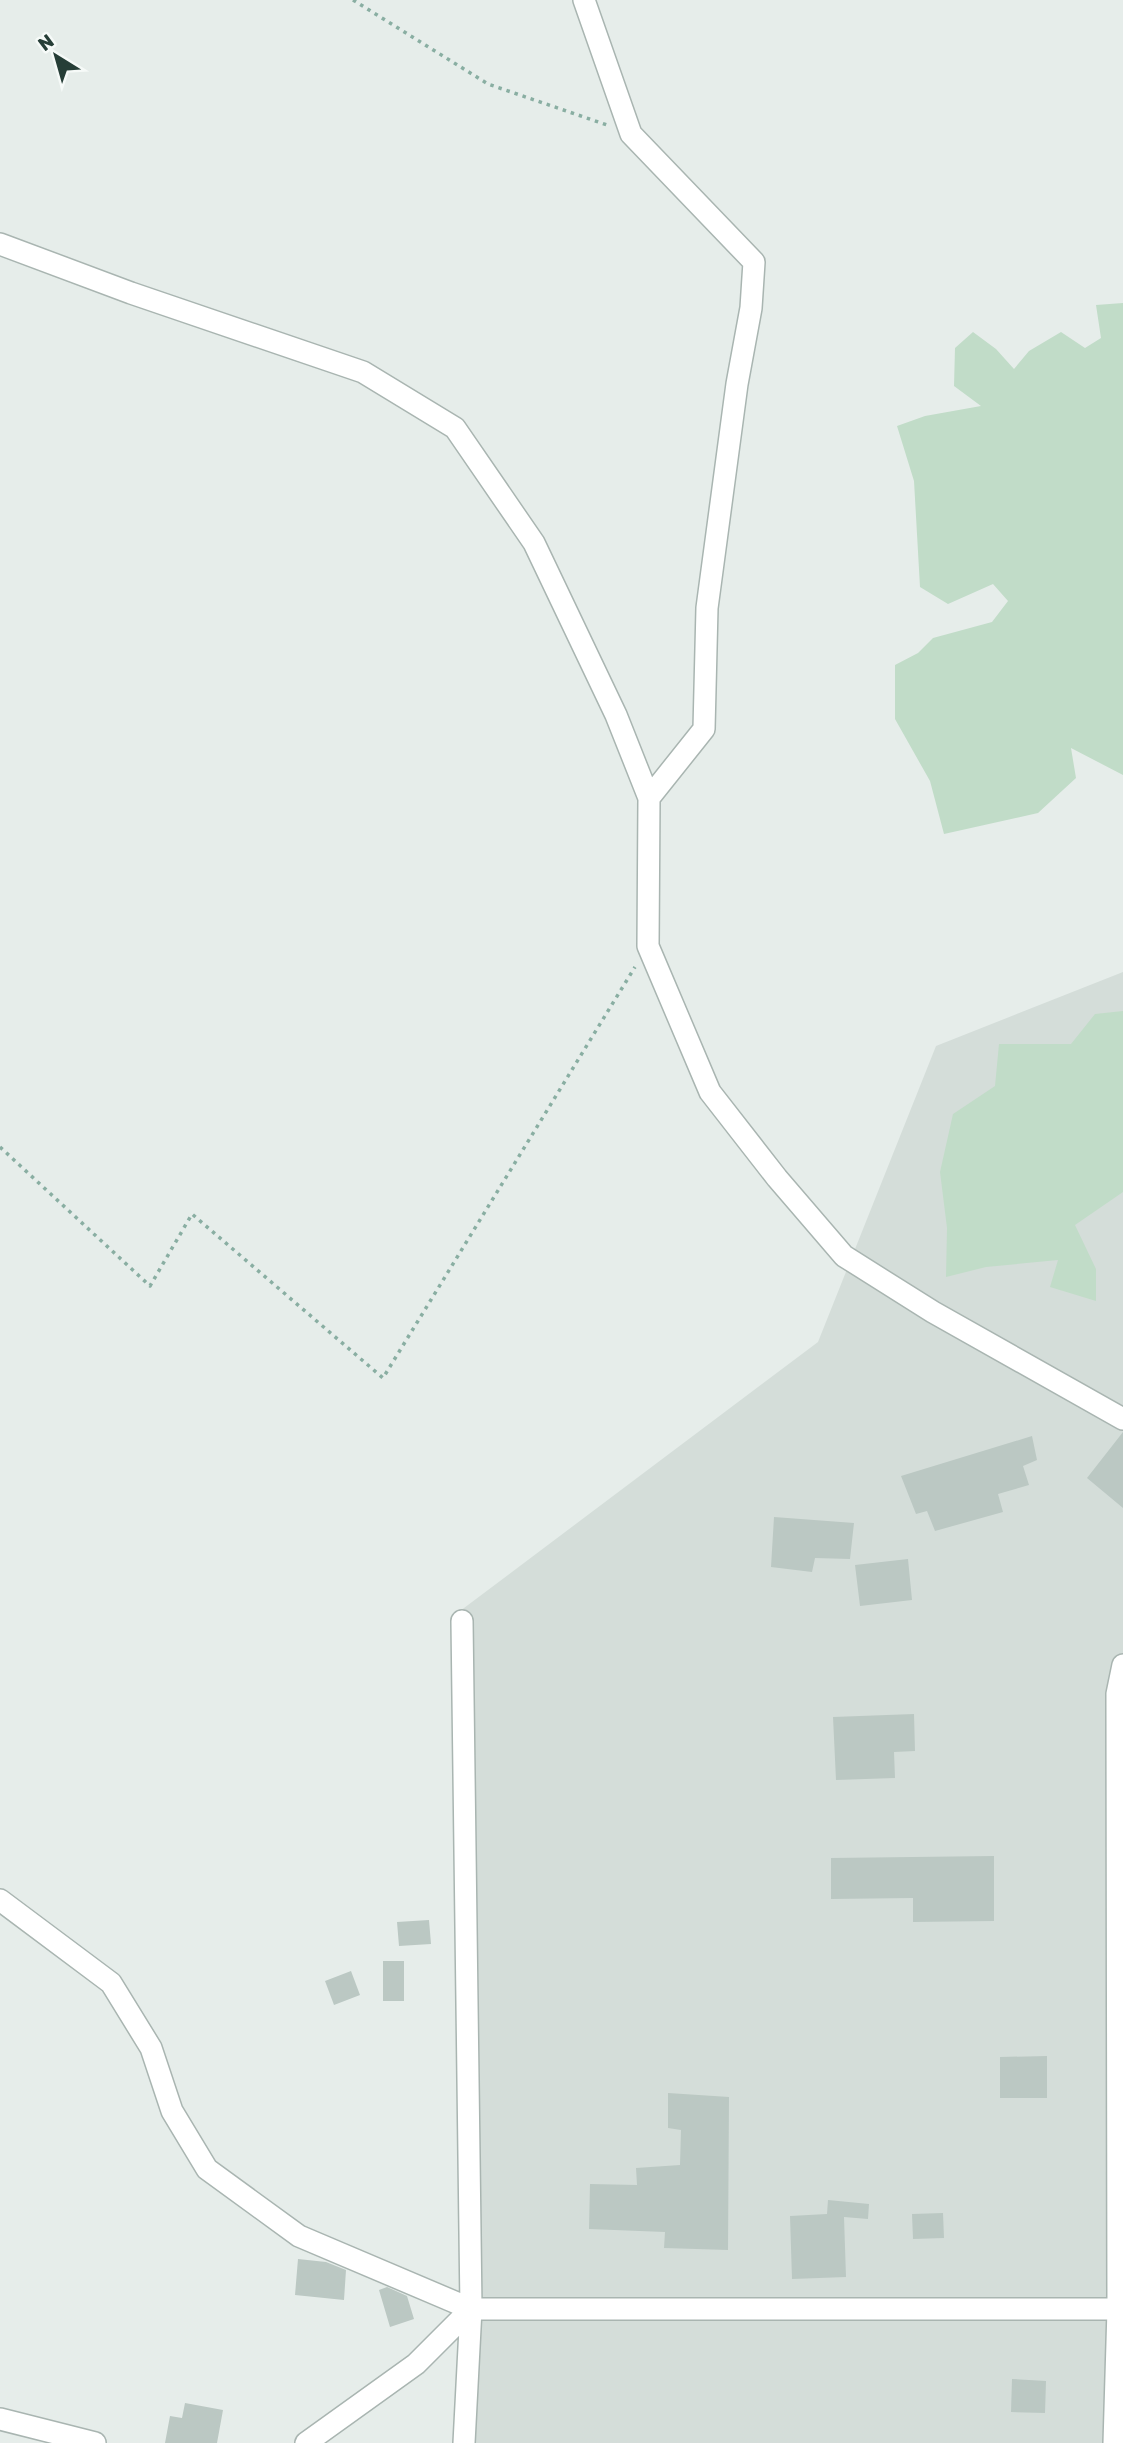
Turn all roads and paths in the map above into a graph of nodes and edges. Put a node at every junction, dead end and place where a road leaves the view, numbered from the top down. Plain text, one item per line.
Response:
1 (353, 0) edge
2 (584, 0) edge
3 (632, 134) junction
4 (0, 244) edge
5 (649, 798) junction
6 (648, 946) junction
7 (0, 1147) edge
8 (1123, 1419) edge
9 (462, 1621) dead end
10 (1123, 1665) edge
11 (0, 1900) edge
12 (471, 2309) junction
13 (1120, 2309) edge
14 (0, 2419) edge
15 (95, 2443) edge
16 (306, 2443) edge
17 (464, 2443) edge
18 (1114, 2443) edge

1 - 3 path
2 - 3 street
3 - 5 street
4 - 5 street
5 - 6 street
6 - 7 path
6 - 8 street
9 - 12 street
10 - 13 street
11 - 12 street
12 - 13 street
12 - 16 street
12 - 17 street
13 - 18 street
14 - 15 street

